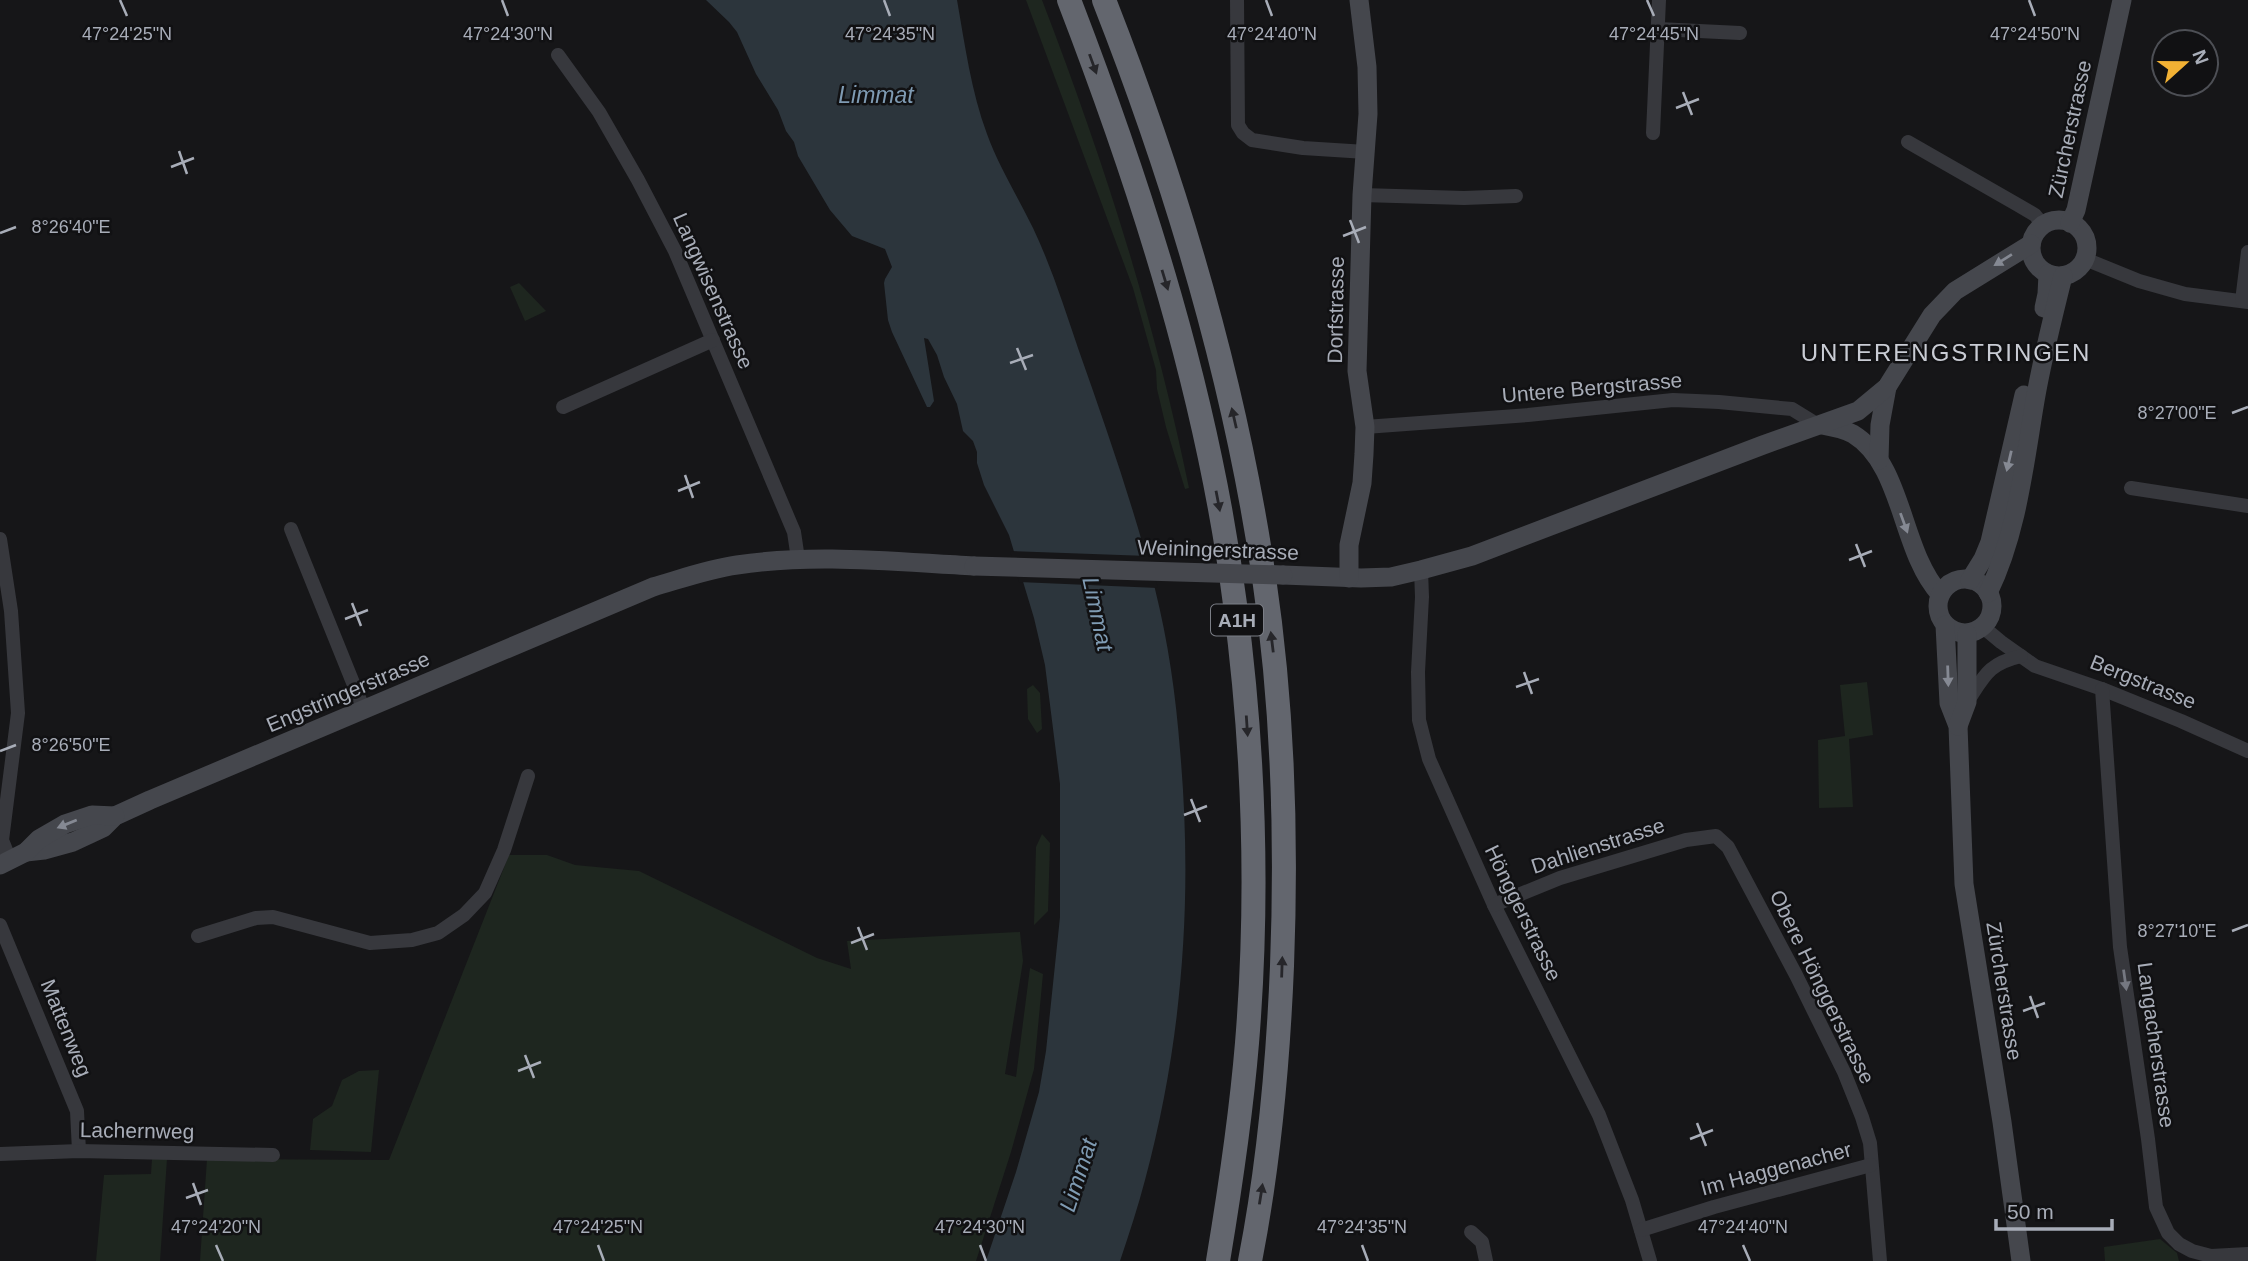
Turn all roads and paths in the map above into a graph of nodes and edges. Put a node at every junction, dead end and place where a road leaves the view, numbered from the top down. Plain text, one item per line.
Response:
1 (1069, 0) edge
2 (1104, 0) edge
3 (1237, 0) edge
4 (1359, 0) edge
5 (1659, 0) edge
6 (2119, 1) edge
7 (1658, 29) junction
8 (1740, 33) dead end
9 (558, 55) dead end
10 (1653, 133) dead end
11 (1908, 142) dead end
12 (1366, 152) junction
13 (1362, 195) junction
14 (1516, 196) dead end
15 (2070, 223) junction
16 (2043, 225) junction
17 (2031, 244) junction
18 (2248, 252) edge
19 (2085, 259) junction
20 (2056, 275) junction
21 (2245, 302) edge
22 (713, 340) junction
23 (1887, 387) junction
24 (564, 408) dead end
25 (1818, 425) junction
26 (1364, 426) junction
27 (1879, 460) junction
28 (2131, 488) dead end
29 (2248, 506) edge
30 (290, 529) dead end
31 (0, 539) edge
32 (798, 559) junction
33 (1420, 570) junction
34 (1349, 578) junction
35 (1970, 580) junction
36 (1988, 593) junction
37 (1940, 594) junction
38 (598, 611) joint
39 (1945, 625) junction
40 (1975, 630) junction
41 (2021, 656) junction
42 (2102, 689) junction
43 (1968, 702) junction
44 (364, 710) junction
45 (1958, 726) junction
46 (2248, 751) edge
47 (528, 776) dead end
48 (1716, 836) joint
49 (12, 859) edge
50 (1494, 905) junction
51 (0, 925) edge
52 (198, 936) dead end
53 (79, 1151) junction
54 (0, 1154) edge
55 (273, 1155) dead end
56 (1871, 1165) junction
57 (1641, 1230) junction
58 (1471, 1232) dead end
59 (2248, 1254) edge
60 (1218, 1261) edge
61 (1250, 1261) edge
62 (1486, 1261) edge
63 (1650, 1261) edge
64 (1880, 1261) edge
65 (2021, 1261) edge

1 -> 60 highway, A1H
61 -> 2 highway, A1H
3 - 12 street
4 - 12 main road, Dorfstrasse
5 - 7 street
6 - 15 main road, Zürcherstrasse
7 - 8 street
7 - 10 street
9 - 22 street, Langwisenstrasse
11 - 16 street
12 - 13 main road, Dorfstrasse
13 - 14 street
13 - 26 main road, Dorfstrasse
15 - 16 main road, Zürcherstrasse
15 - 19 main road, Zürcherstrasse
16 - 17 main road, Zürcherstrasse
17 - 20 main road
17 -> 23 main road, Weiningerstrasse
18 - 21 street
19 - 20 main road
19 - 21 street
20 -> 35 main road
20 - 36 main road, Zürcherstrasse
22 - 24 street
22 - 32 street, Langwisenstrasse
23 - 25 main road, Weiningerstrasse
23 - 27 main road, Weiningerstrasse
25 - 26 street, Untere Bergstrasse
25 - 27 main road
25 - 33 main road, Weiningerstrasse
26 - 34 main road, Dorfstrasse
27 -> 37 main road
28 - 29 street
30 - 44 street
31 - 49 street
32 - 34 main road, Weiningerstrasse, bridge
32 - 38 main road, Weiningerstrasse
33 - 34 main road, Weiningerstrasse
33 - 50 street, Hönggerstrasse
35 - 36 main road
35 - 37 main road
36 - 40 main road, Zürcherstrasse
37 - 39 main road, Zürcherstrasse
38 - 44 main road, Engstringerstrasse
39 - 40 main road
39 -> 45 main road, Zürcherstrasse
40 - 41 street, Bergstrasse
40 - 43 main road, Zürcherstrasse
41 - 42 street, Bergstrasse
41 - 43 street
42 - 46 street, Bergstrasse
42 -> 59 street, Langacherstrasse
43 - 45 main road, Zürcherstrasse
44 - 49 main road, Engstringerstrasse
45 - 65 main road, Zürcherstrasse
47 - 52 street
48 - 50 street, Dahlienstrasse
48 - 56 street, Obere Hönggerstrasse
50 - 57 street, Hönggerstrasse
51 - 53 street, Mattenweg
53 - 54 street, Lachernweg
53 - 55 street, Lachernweg
56 - 57 street, Im Haggenacher
56 - 64 street, Im Haggenacher
57 - 63 street, Hönggerstrasse
58 - 62 street

